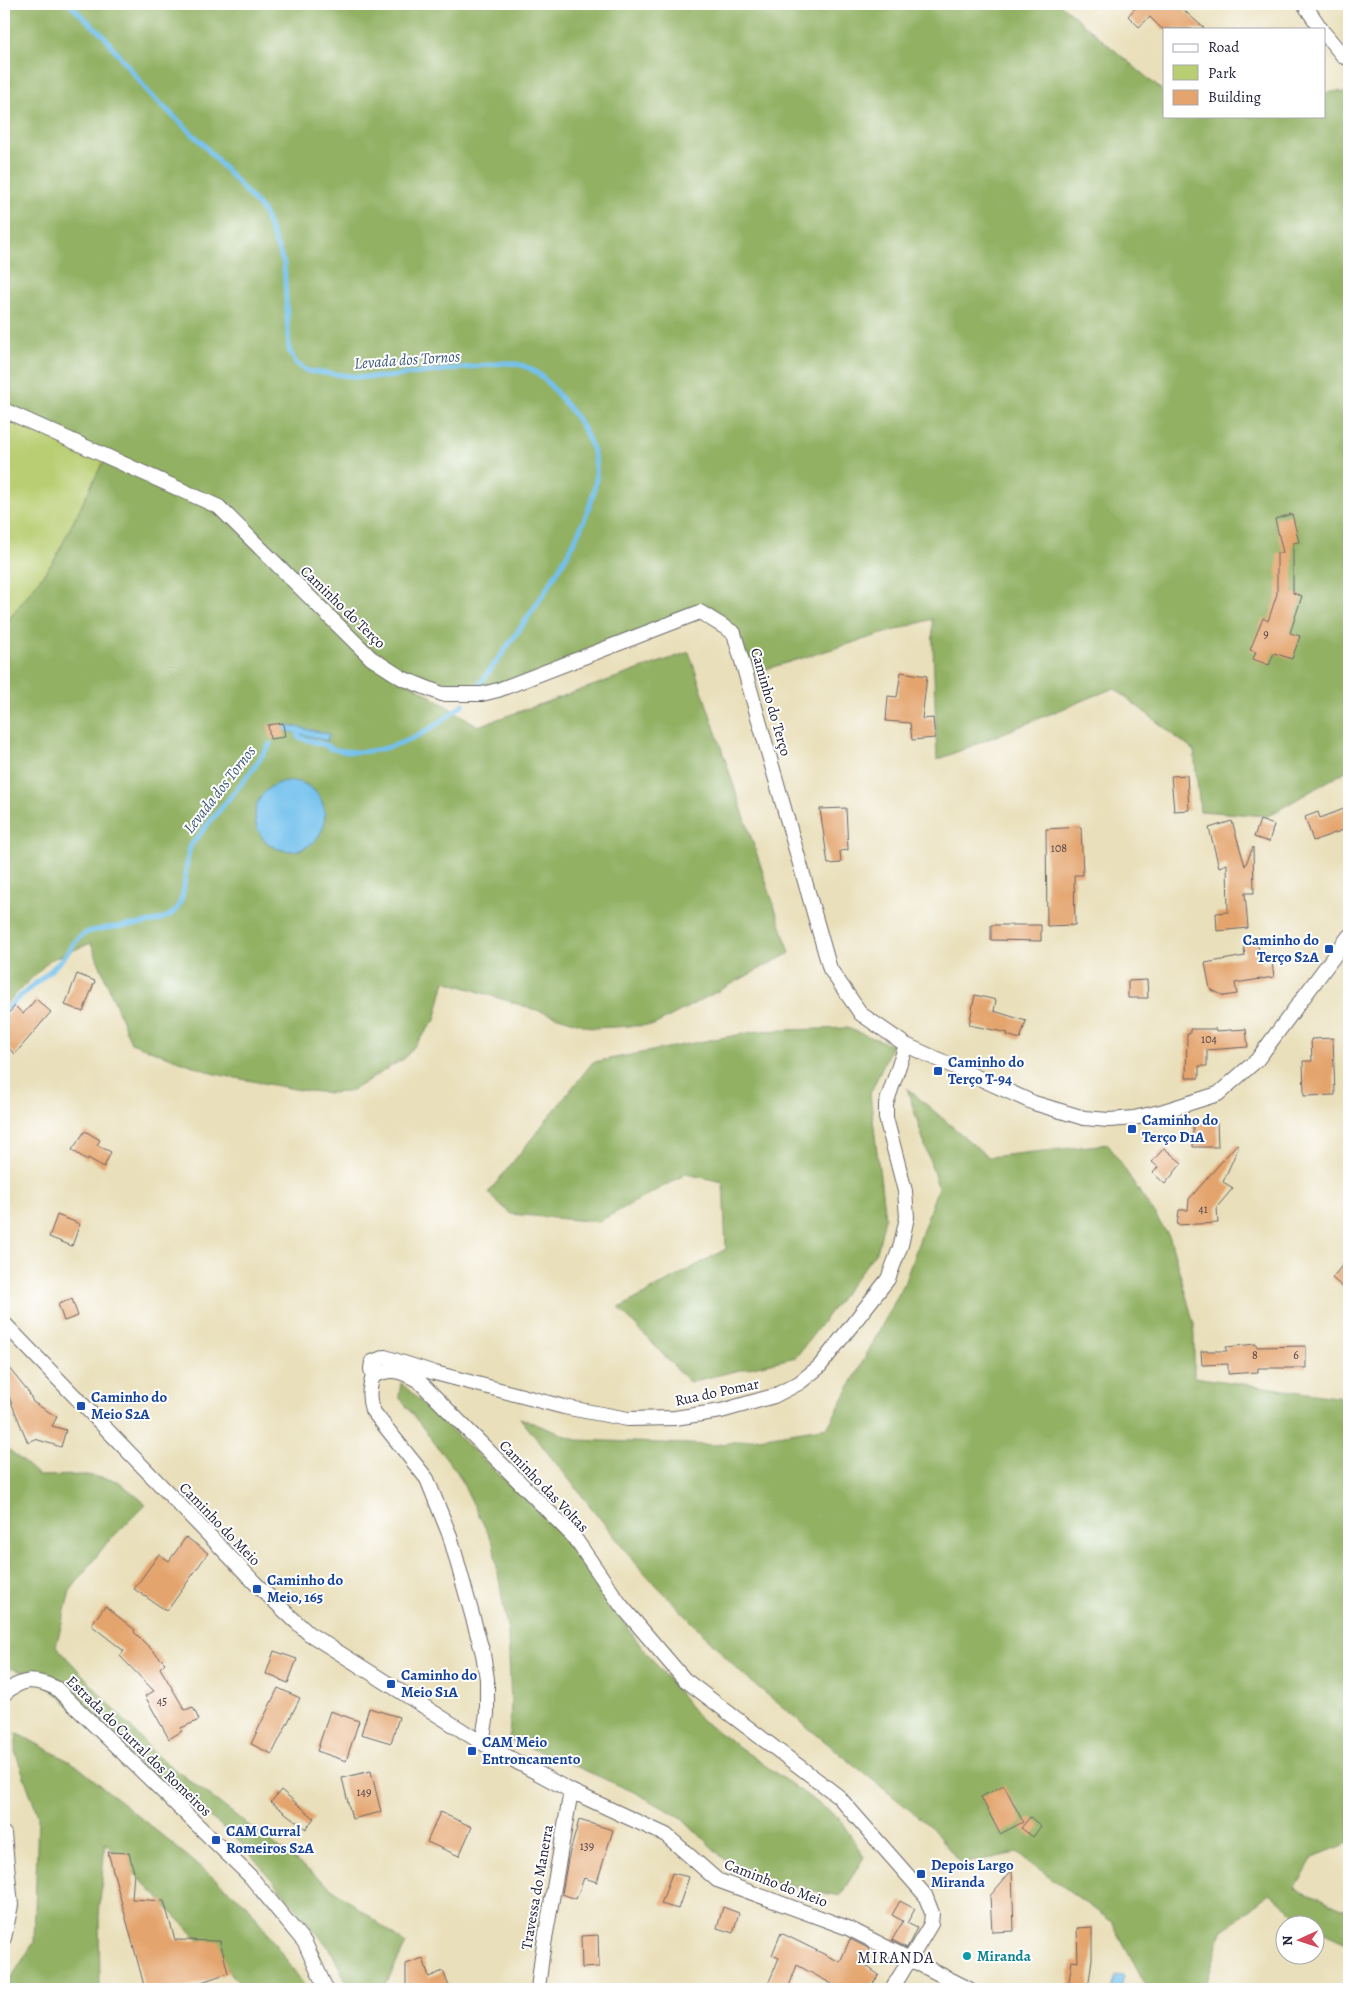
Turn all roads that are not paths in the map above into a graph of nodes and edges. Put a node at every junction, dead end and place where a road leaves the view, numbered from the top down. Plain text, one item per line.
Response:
1 (1304, 4) edge
2 (1320, 28) edge
3 (1326, 35) edge
4 (1349, 58) edge
5 (4, 410) edge
6 (1349, 936) edge
7 (906, 1045) junction
8 (4, 1323) edge
9 (373, 1376) junction
10 (4, 1694) edge
11 (482, 1743) junction
12 (571, 1791) junction
13 (4, 1834) edge
14 (4, 1938) edge
15 (908, 1960) junction
16 (326, 1989) edge
17 (538, 1989) edge
18 (892, 1989) edge
19 (969, 1989) edge

1 - 2 street
3 - 4 street
5 - 7 street, Caminho do Terço
6 - 7 street, Caminho do Terço
7 - 9 street, Rua do Pomar
8 - 11 street, Caminho do Meio
9 - 11 street
9 - 15 street, Caminho das Voltas
10 - 16 street, Estrada do Curral dos Romeiros
11 - 12 street, Caminho do Meio
12 - 15 street, Caminho do Meio
12 - 17 street, Travessa do Manerra
13 - 14 street
15 - 18 street, Caminho das Voltas
15 - 19 street, Caminho do Meio

